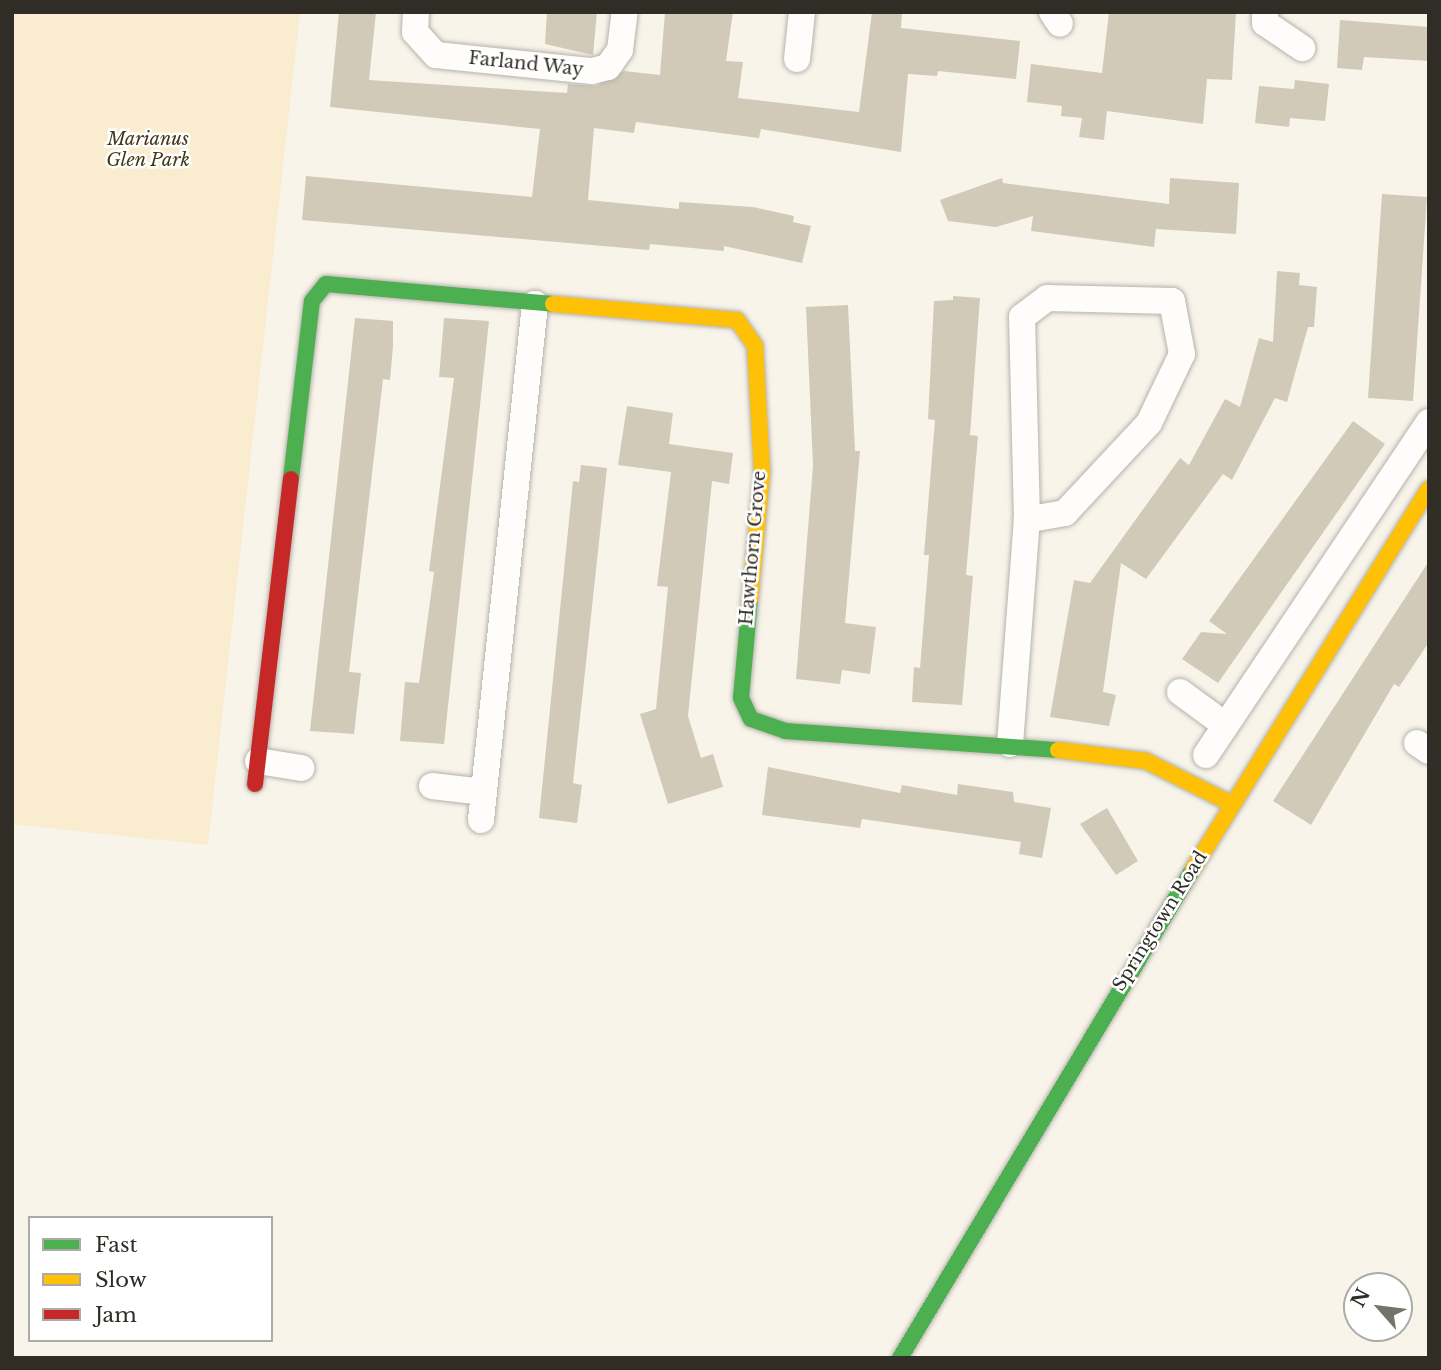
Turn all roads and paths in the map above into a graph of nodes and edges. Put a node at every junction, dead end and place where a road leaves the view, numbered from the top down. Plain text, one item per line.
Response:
1 (416, 12) edge
2 (625, 12) edge
3 (802, 12) edge
4 (1265, 12) edge
5 (1302, 48) dead end
6 (797, 59) dead end
7 (535, 304) junction
8 (1429, 422) edge
9 (1429, 489) edge
10 (1027, 520) junction
11 (1180, 692) dead end
12 (1225, 725) junction
13 (1010, 744) junction
14 (1206, 755) dead end
15 (301, 768) dead end
16 (257, 773) joint
17 (432, 786) dead end
18 (484, 792) junction
19 (1232, 804) junction
20 (481, 820) dead end
21 (900, 1358) edge

1 - 2 street, Farland Way
3 - 6 street
4 - 5 street
7 - 13 street, Hawthorn Grove
7 - 16 street, Hawthorn Grove
7 - 18 street
8 - 12 street
9 - 19 street, Springtown Road
10 - 10 street
10 - 13 street
11 - 12 street
12 - 14 street
13 - 19 street, Hawthorn Grove
15 - 16 street, Hawthorn Grove
17 - 18 street
18 - 20 street
19 - 21 street, Springtown Road

